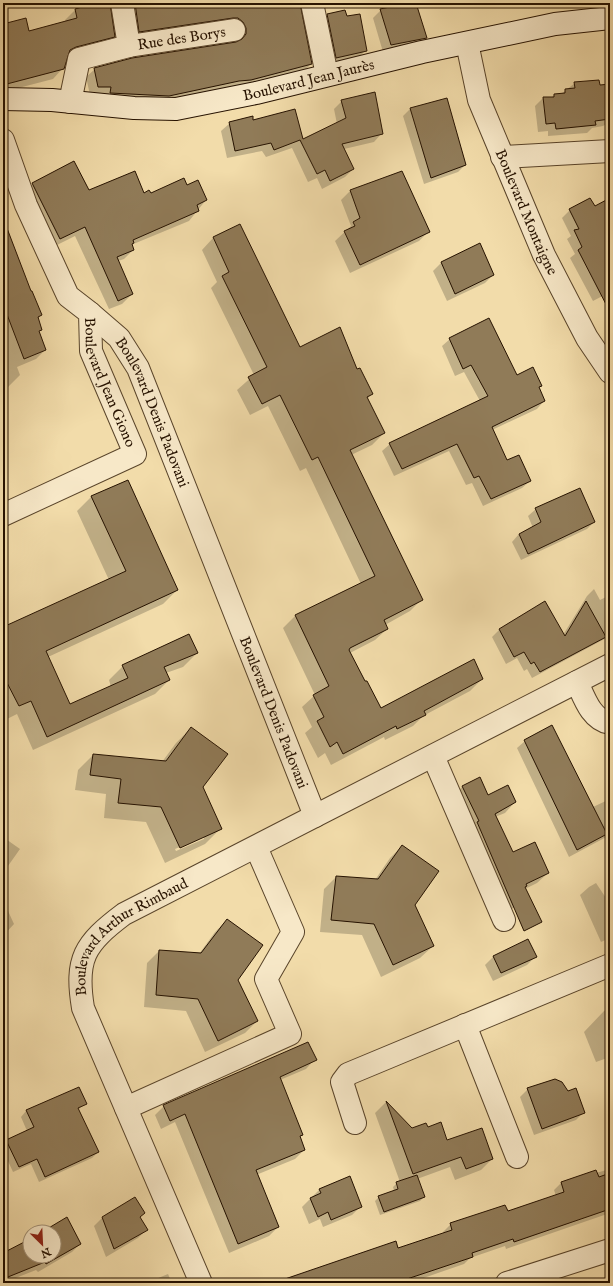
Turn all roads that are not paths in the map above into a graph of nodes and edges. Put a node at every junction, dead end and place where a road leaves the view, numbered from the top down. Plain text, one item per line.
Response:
1 (122, 3) edge
2 (312, 3) edge
3 (610, 18) edge
4 (234, 30) dead end
5 (467, 43) junction
6 (128, 46) junction
7 (327, 75) junction
8 (3, 99) edge
9 (70, 102) junction
10 (3, 140) edge
11 (610, 151) edge
12 (502, 157) junction
13 (90, 313) junction
14 (610, 372) edge
15 (3, 515) edge
16 (610, 665) edge
17 (576, 682) junction
18 (610, 723) edge
19 (433, 756) junction
20 (315, 816) junction
21 (256, 847) junction
22 (504, 920) dead end
23 (610, 965) edge
24 (466, 1025) junction
25 (126, 1108) junction
26 (355, 1123) dead end
27 (517, 1157) dead end
28 (610, 1250) edge
29 (201, 1283) edge
30 (507, 1283) edge

1 - 6 street, Rue des Borys
2 - 7 street
3 - 5 street, Boulevard Jean Jaurès
4 - 6 street, Rue des Borys
5 - 7 street, Boulevard Jean Jaurès
5 - 12 street, Boulevard Montaigne
6 - 9 street, Rue des Borys
7 - 9 street, Boulevard Jean Jaurès
8 - 9 street, Boulevard Jean Jaurès
10 - 13 street, Boulevard Jean Giono
11 - 12 street
12 - 14 street, Boulevard Montaigne
13 - 15 street, Boulevard Jean Giono
13 - 20 street, Boulevard Denis Padovani
16 - 17 street
17 - 18 street
17 - 19 street
19 - 20 street
19 - 22 street
20 - 21 street, Boulevard Arthur Rimbaud
21 - 25 street, Boulevard Arthur Rimbaud
21 - 25 street
23 - 24 street
24 - 26 street
24 - 27 street
25 - 29 street, Boulevard Arthur Rimbaud
28 - 30 street

